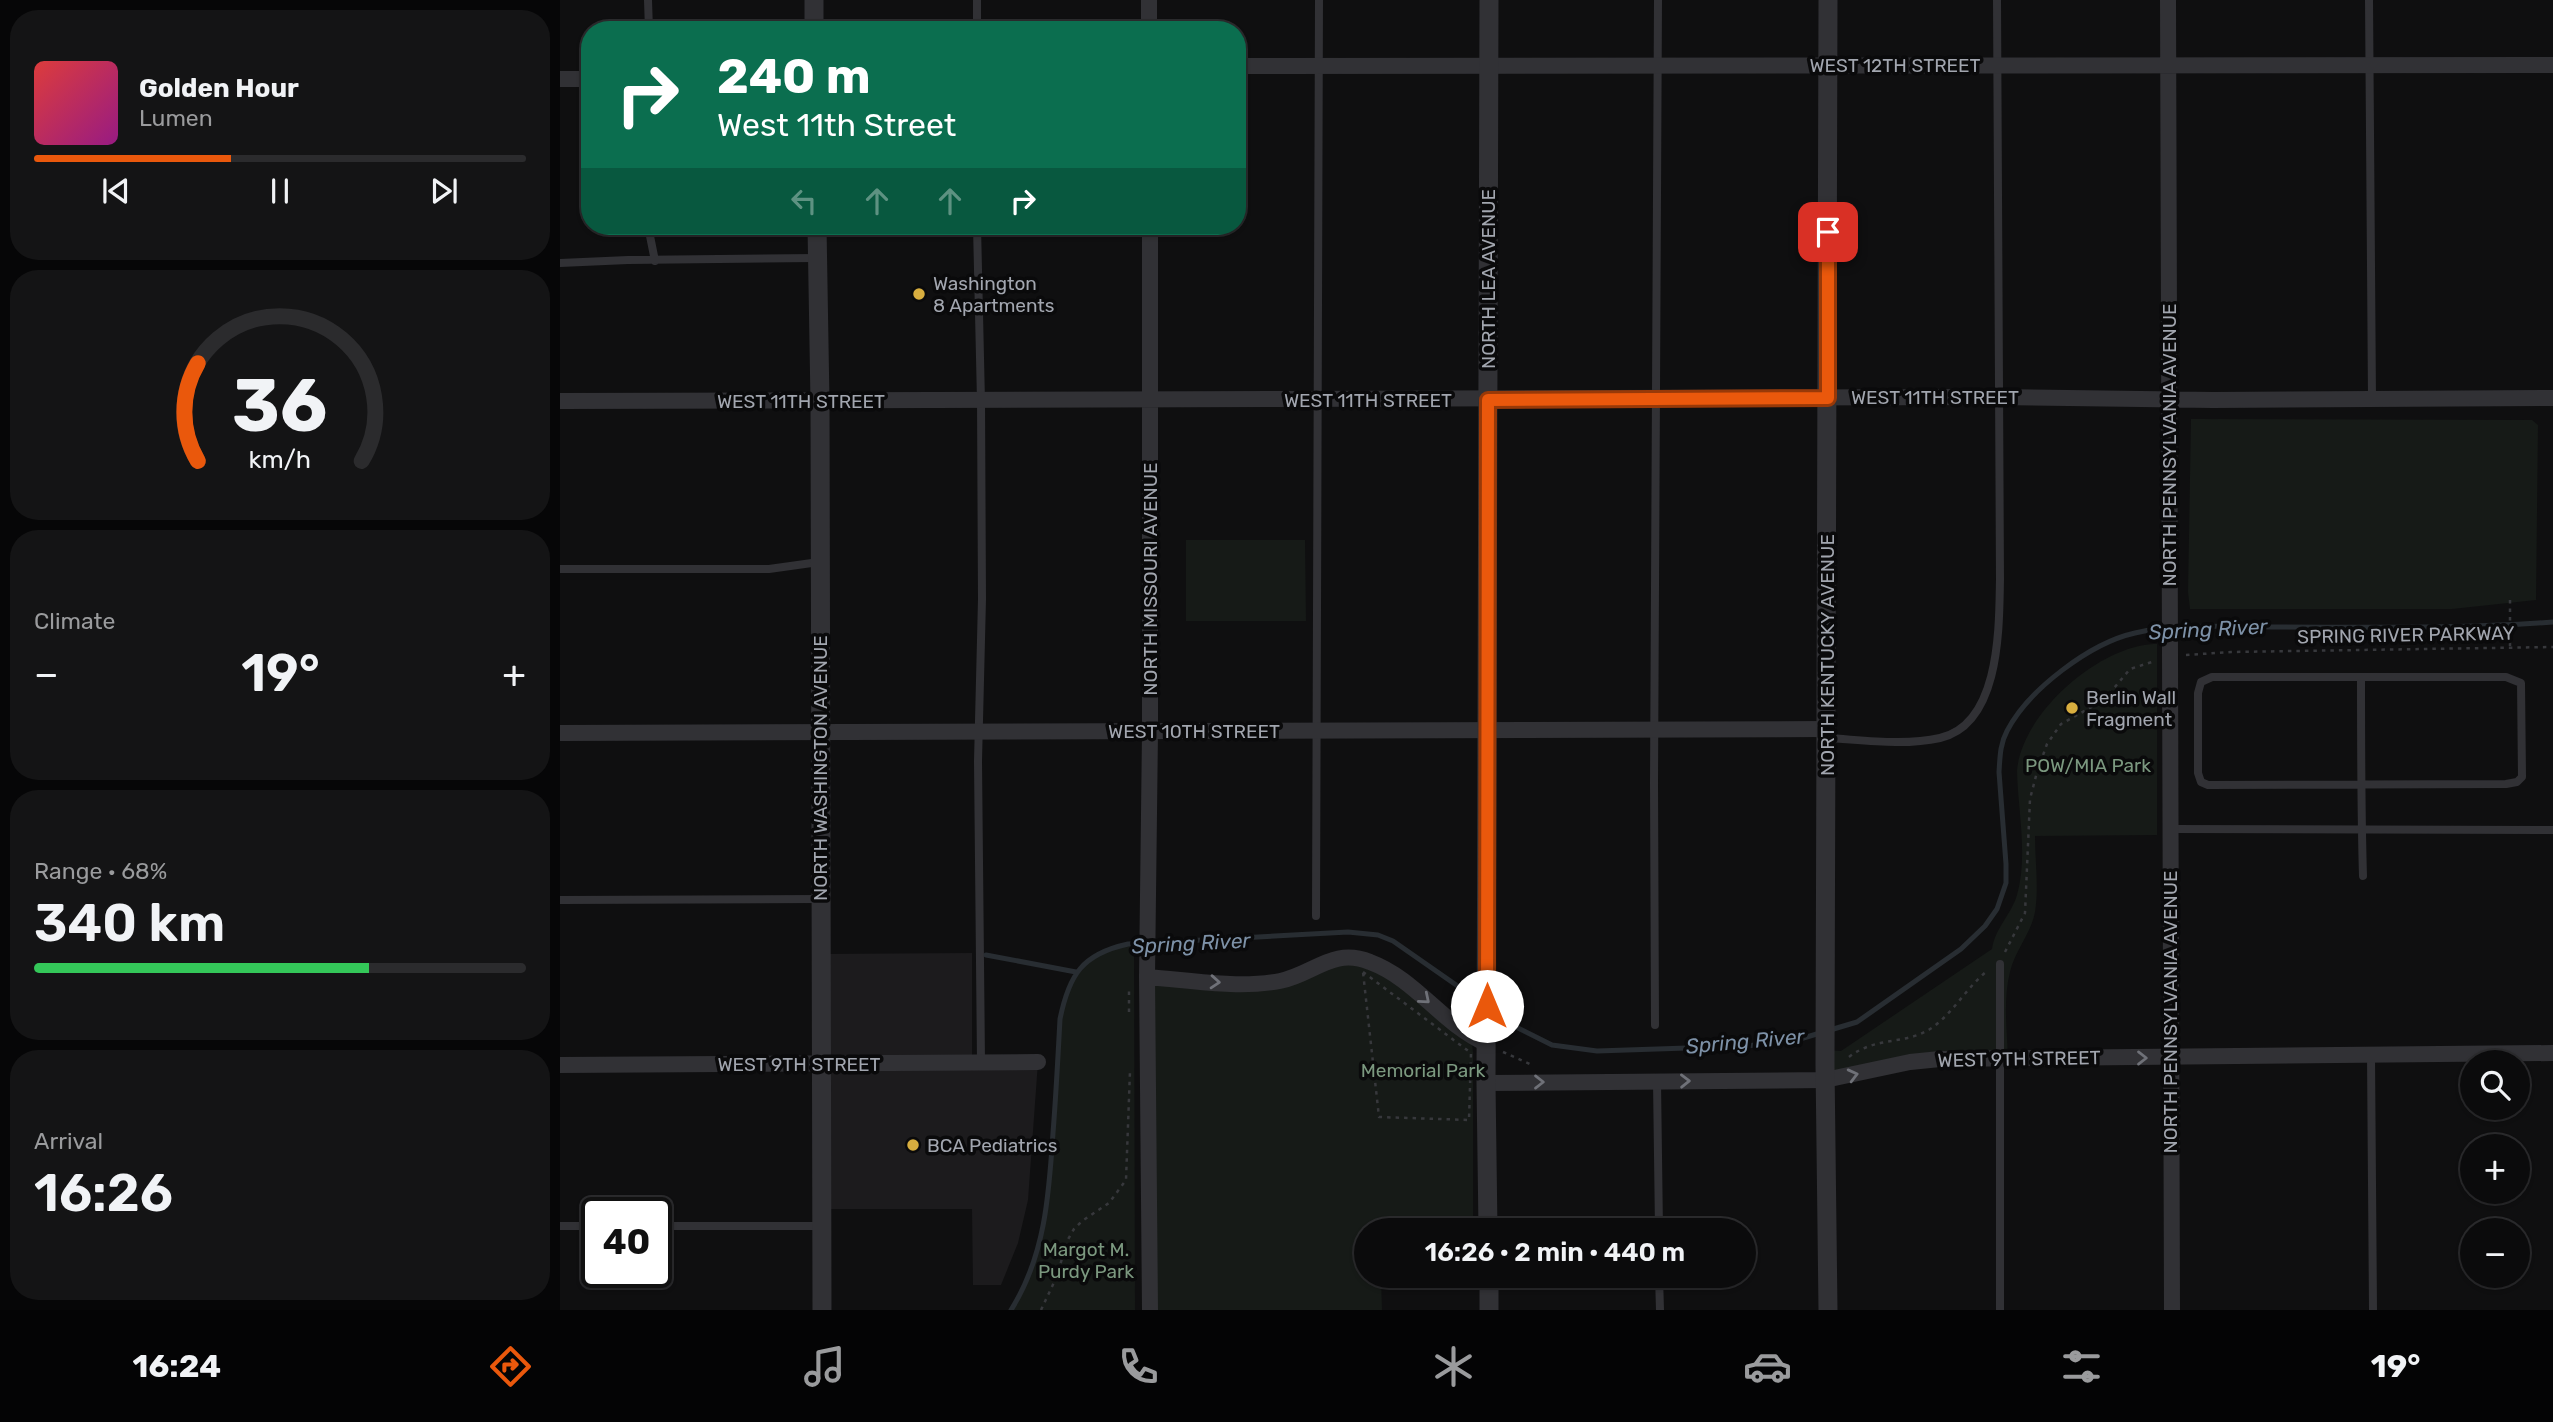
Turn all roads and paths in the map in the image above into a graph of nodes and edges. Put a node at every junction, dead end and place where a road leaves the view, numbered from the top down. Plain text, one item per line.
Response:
1 (648, 0) edge
2 (814, 0) edge
3 (977, 0) edge
4 (1149, 0) edge
5 (1319, 0) edge
6 (1489, 0) edge
7 (1658, 0) edge
8 (1828, 0) edge
9 (1997, 0) edge
10 (2168, 0) edge
11 (2369, 0) edge
12 (649, 21) edge
13 (814, 21) edge
14 (977, 21) edge
15 (1149, 21) edge
16 (1828, 65) junction
17 (1997, 65) junction
18 (2167, 65) junction
19 (2370, 65) junction
20 (2553, 65) edge
21 (1246, 66) edge
22 (1320, 66) junction
23 (1658, 66) junction
24 (1489, 67) junction
25 (560, 79) edge
26 (581, 79) edge
27 (650, 235) edge
28 (817, 235) edge
29 (976, 235) edge
30 (1150, 235) edge
31 (817, 258) junction
32 (655, 261) junction
33 (560, 263) edge
34 (1998, 397) junction
35 (1828, 398) junction
36 (2553, 398) edge
37 (1658, 399) junction
38 (2169, 399) junction
39 (2372, 399) junction
40 (1317, 400) junction
41 (1488, 400) junction
42 (560, 401) edge
43 (981, 401) junction
44 (1150, 401) junction
45 (820, 402) junction
46 (819, 562) junction
47 (560, 569) edge
48 (2510, 596) dead end
49 (2510, 644) junction
50 (2553, 647) edge
51 (2168, 658) junction
52 (2361, 677) junction
53 (1486, 728) junction
54 (1656, 729) junction
55 (1316, 730) junction
56 (819, 732) junction
57 (979, 732) junction
58 (1150, 732) junction
59 (560, 733) edge
60 (1827, 733) junction
61 (2361, 784) junction
62 (2169, 829) junction
63 (2362, 829) junction
64 (2553, 830) edge
65 (2363, 876) dead end
66 (560, 900) edge
67 (820, 900) junction
68 (1316, 916) dead end
69 (2000, 964) junction
70 (1363, 972) joint
71 (1147, 976) junction
72 (1130, 1021) dead end
73 (1655, 1025) dead end
74 (1488, 1038) junction
75 (1874, 1043) dead end
76 (2553, 1054) edge
77 (2371, 1056) junction
78 (2000, 1058) junction
79 (2171, 1058) junction
80 (981, 1062) junction
81 (1038, 1062) dead end
82 (822, 1063) junction
83 (560, 1065) edge
84 (1130, 1070) dead end
85 (1825, 1080) junction
86 (1657, 1082) junction
87 (1486, 1083) junction
88 (1488, 1218) edge
89 (1659, 1218) edge
90 (560, 1226) edge
91 (581, 1226) edge
92 (672, 1226) edge
93 (822, 1226) junction
94 (1489, 1288) edge
95 (1659, 1288) edge
96 (822, 1310) edge
97 (1041, 1310) edge
98 (1150, 1310) edge
99 (1489, 1310) edge
100 (1660, 1310) edge
101 (1828, 1310) edge
102 (2000, 1310) edge
103 (2172, 1310) edge
104 (2373, 1310) edge

1 - 12 lane
2 - 13 street
3 - 14 lane
4 - 15 street
5 - 22 lane
6 - 24 street, NORTH LEA AVENUE
7 - 23 lane
8 - 16 street, NORTH KENTUCKY AVENUE
9 - 17 lane
10 - 18 street, NORTH PENNSYLVANIA AVENUE
11 - 19 lane
16 - 17 street, WEST 12TH STREET
16 - 23 street, WEST 12TH STREET
16 - 35 street, NORTH KENTUCKY AVENUE
17 - 18 street, WEST 12TH STREET
17 - 34 lane
18 - 19 street, WEST 12TH STREET
18 - 38 street, NORTH PENNSYLVANIA AVENUE
19 - 20 street, WEST 12TH STREET
19 - 39 lane
21 - 22 street, WEST 12TH STREET
22 - 24 street, WEST 12TH STREET
22 - 40 lane
23 - 24 street, WEST 12TH STREET
23 - 37 lane
24 - 41 street, NORTH LEA AVENUE
25 - 26 street
27 - 32 lane
28 - 31 street, NORTH WASHINGTON AVENUE
29 - 43 lane
30 - 44 street, NORTH MISSOURI AVENUE
31 - 32 lane
31 - 45 street, NORTH WASHINGTON AVENUE
32 - 33 lane
34 - 35 street, WEST 11TH STREET
34 - 38 street, WEST 11TH STREET
34 - 60 lane
35 - 37 street, WEST 11TH STREET
35 - 60 street, NORTH KENTUCKY AVENUE
36 - 39 street, WEST 11TH STREET
37 - 41 street, WEST 11TH STREET
37 - 54 lane
38 - 39 street, WEST 11TH STREET
38 - 51 street, NORTH PENNSYLVANIA AVENUE
40 - 41 street, WEST 11TH STREET
40 - 44 street, WEST 11TH STREET
40 - 55 lane
41 - 53 street, NORTH LEA AVENUE
42 - 45 street, WEST 11TH STREET
43 - 44 street, WEST 11TH STREET
43 - 45 street, WEST 11TH STREET
43 - 57 lane
44 - 58 street, NORTH MISSOURI AVENUE
45 - 46 street, NORTH WASHINGTON AVENUE
46 - 47 lane
46 - 56 street, NORTH WASHINGTON AVENUE
48 - 49 path
49 - 50 path, SPRING RIVER PARKWAY
49 - 51 path, SPRING RIVER PARKWAY
51 - 62 street, NORTH PENNSYLVANIA AVENUE
51 - 69 path, SPRING RIVER PARKWAY
52 - 61 lane
52 - 61 lane
52 - 61 lane
53 - 54 street, WEST 10TH STREET
53 - 55 street, WEST 10TH STREET
53 - 74 street, NORTH LEA AVENUE
54 - 60 street, WEST 10TH STREET
54 - 73 lane
55 - 58 street, WEST 10TH STREET
55 - 68 lane
56 - 57 street, WEST 10TH STREET
56 - 59 street, WEST 10TH STREET
56 - 67 street, NORTH WASHINGTON AVENUE
57 - 58 street, WEST 10TH STREET
57 - 80 lane
58 - 71 street, NORTH MISSOURI AVENUE
60 - 85 street, NORTH KENTUCKY AVENUE
61 - 63 lane
62 - 63 lane
62 - 79 street, NORTH PENNSYLVANIA AVENUE
63 - 64 lane
63 - 65 lane
66 - 67 lane
67 - 82 street, NORTH WASHINGTON AVENUE
69 - 75 path, SPRING RIVER PARKWAY
69 - 78 lane
70 - 70 path
71 - 72 path
71 -> 74 street
71 - 98 street, NORTH MISSOURI AVENUE
74 - 87 street, NORTH LEA AVENUE
76 - 77 street, WEST 9TH STREET
77 - 79 street, WEST 9TH STREET
77 - 104 lane
78 -> 79 street, WEST 9TH STREET
85 -> 78 street, WEST 9TH STREET
78 - 102 lane
79 - 103 street, NORTH PENNSYLVANIA AVENUE
80 - 81 street, WEST 9TH STREET
80 - 82 street, WEST 9TH STREET
82 - 83 street, WEST 9TH STREET
82 - 93 street, NORTH WASHINGTON AVENUE
84 - 97 path
86 -> 85 street, WEST 9TH STREET
85 - 101 street, NORTH KENTUCKY AVENUE
87 -> 86 street, WEST 9TH STREET
86 - 89 lane
87 - 88 street, NORTH LEA AVENUE
90 - 91 lane
92 - 93 lane
93 - 96 street, NORTH WASHINGTON AVENUE
94 - 99 street
95 - 100 lane

